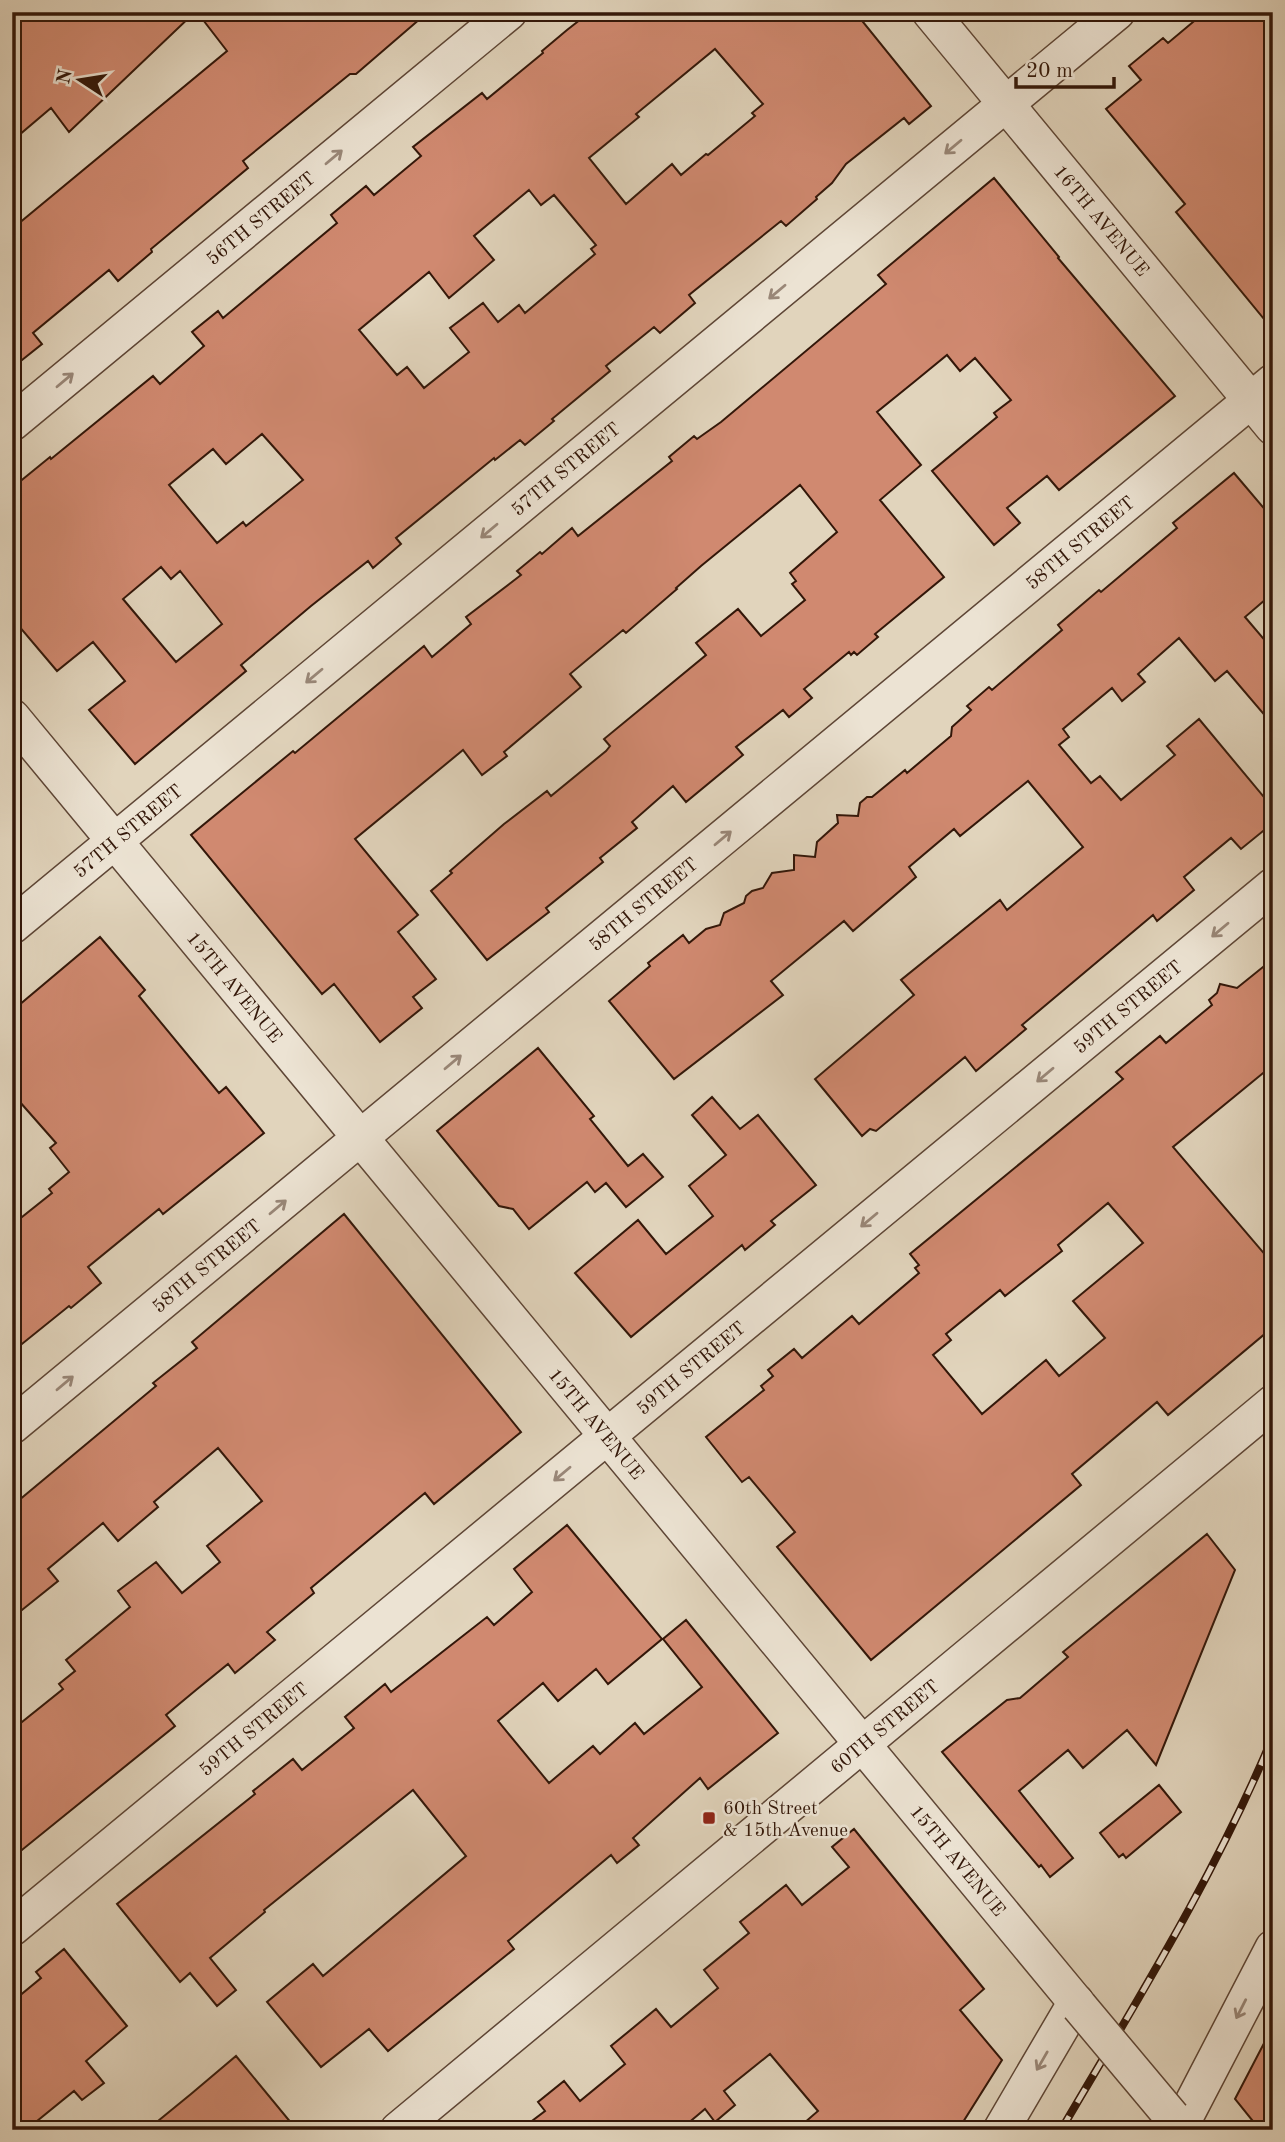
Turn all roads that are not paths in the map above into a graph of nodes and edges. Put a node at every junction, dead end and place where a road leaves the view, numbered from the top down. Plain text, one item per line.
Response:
1 (509, 12) edge
2 (930, 12) edge
3 (1116, 12) edge
4 (1005, 103) junction
5 (1262, 391) edge
6 (12, 423) edge
7 (1273, 427) edge
8 (12, 718) edge
9 (115, 842) junction
10 (1273, 886) edge
11 (12, 926) edge
12 (360, 1139) junction
13 (1273, 1403) edge
14 (12, 1426) edge
15 (607, 1436) junction
16 (862, 1745) junction
17 (12, 1928) edge
18 (1273, 1948) edge
19 (1078, 2004) junction
20 (1178, 2124) edge
21 (398, 2130) edge
22 (1001, 2130) edge

6 -> 1 street, 56TH STREET
2 - 4 street, 16TH AVENUE
3 - 4 street, 57TH STREET
4 - 5 street, 16TH AVENUE
4 -> 9 street, 57TH STREET
5 - 7 street, 16TH AVENUE
12 -> 5 street, 58TH STREET
8 - 9 street, 15TH AVENUE
9 - 11 street, 57TH STREET
9 - 12 street, 15TH AVENUE
10 -> 15 street, 59TH STREET
14 -> 12 street, 58TH STREET
12 - 15 street, 15TH AVENUE
13 - 16 street, 60TH STREET
15 - 16 street, 15TH AVENUE
15 -> 17 street, 59TH STREET
16 - 19 street, 15TH AVENUE
16 - 21 street, 60TH STREET
18 -> 20 street
19 - 20 street, 15TH AVENUE, bridge
19 -> 22 street

